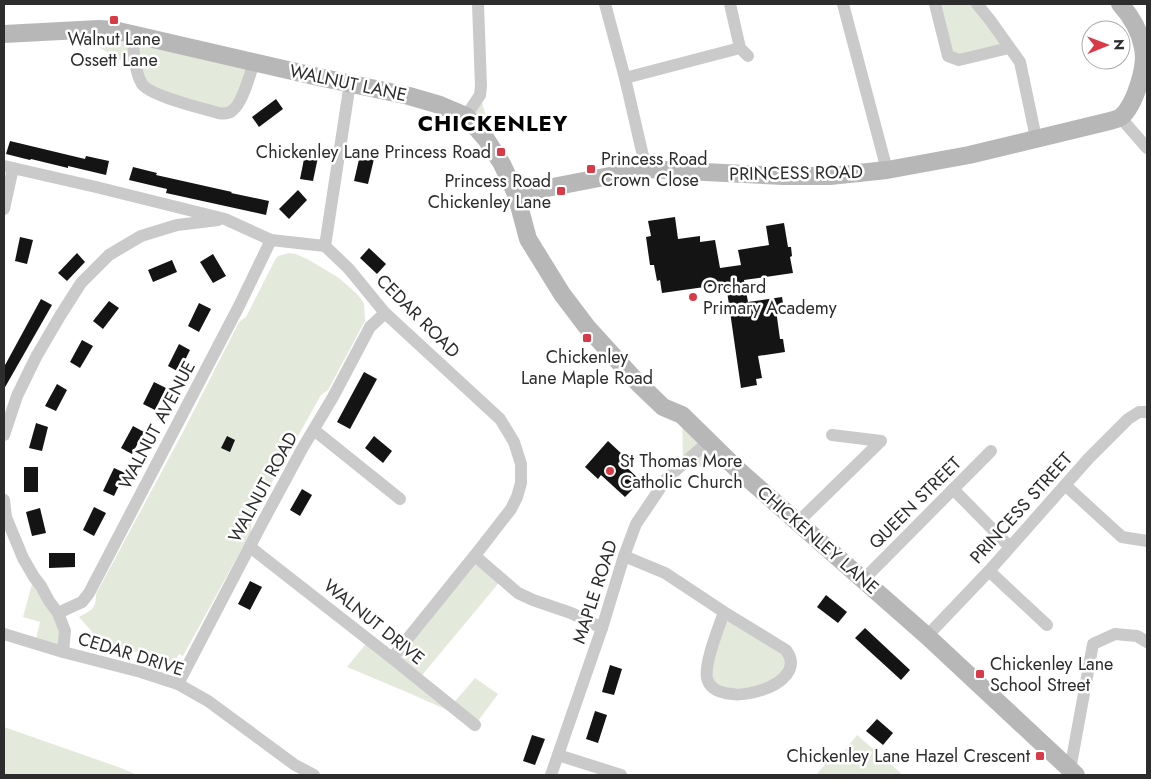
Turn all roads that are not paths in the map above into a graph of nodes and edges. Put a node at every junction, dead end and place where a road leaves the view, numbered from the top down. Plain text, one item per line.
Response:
1 (478, 4) edge
2 (605, 4) edge
3 (730, 4) edge
4 (843, 4) edge
5 (935, 4) edge
6 (977, 4) edge
7 (1120, 4) edge
8 (4, 34) edge
9 (132, 34) junction
10 (1009, 48) junction
11 (254, 62) junction
12 (625, 78) junction
13 (350, 83) junction
14 (466, 116) junction
15 (1120, 117) junction
16 (1036, 138) junction
17 (1147, 148) edge
18 (9, 167) edge
19 (646, 169) junction
20 (887, 170) junction
21 (516, 194) junction
22 (4, 209) edge
23 (226, 220) junction
24 (271, 240) junction
25 (325, 246) junction
26 (385, 313) junction
27 (1147, 412) edge
28 (314, 430) junction
29 (4, 435) edge
30 (832, 435) dead end
31 (708, 442) junction
32 (991, 451) dead end
33 (1065, 485) junction
34 (953, 489) junction
35 (400, 499) dead end
36 (4, 500) edge
37 (798, 522) junction
38 (1147, 541) edge
39 (250, 547) junction
40 (1010, 547) junction
41 (475, 556) junction
42 (624, 556) junction
43 (989, 570) junction
44 (864, 579) junction
45 (724, 612) junction
46 (58, 613) junction
47 (1048, 625) dead end
48 (602, 628) junction
49 (4, 634) edge
50 (927, 636) junction
51 (1147, 642) edge
52 (63, 652) junction
53 (392, 658) junction
54 (178, 684) junction
55 (475, 725) dead end
56 (558, 755) junction
57 (1067, 772) edge
58 (314, 775) edge
59 (550, 775) edge
60 (621, 775) edge

1 - 14 street
2 - 12 street
3 - 12 street
4 - 20 street
5 - 10 street
6 - 10 street
7 - 15 street
8 - 9 street, WALNUT LANE
9 - 11 street, WALNUT LANE
9 - 11 street
10 - 16 street
11 - 13 street, WALNUT LANE
12 - 19 street
13 - 14 street, WALNUT LANE
13 - 25 street
14 - 21 street, WALNUT LANE
15 - 16 street, PRINCESS ROAD
15 - 17 street
16 - 20 street, PRINCESS ROAD
18 - 22 street
18 - 23 street
19 - 20 street, PRINCESS ROAD
19 - 21 street, PRINCESS ROAD
21 - 31 street, CHICKENLEY LANE
23 - 24 street
23 - 29 street
24 - 25 street
24 - 46 street, WALNUT AVENUE
25 - 26 street, CEDAR ROAD
26 - 28 street, WALNUT ROAD
26 - 41 street, CEDAR ROAD
27 - 33 street, PRINCESS STREET
28 - 35 street
28 - 39 street, WALNUT ROAD
30 - 37 street
31 - 37 street, CHICKENLEY LANE
31 - 42 street, MAPLE ROAD
32 - 34 street, QUEEN STREET
33 - 38 street
33 - 40 street, PRINCESS STREET
34 - 40 street
34 - 44 street, QUEEN STREET
36 - 46 street
37 - 44 street, CHICKENLEY LANE
39 - 53 street, WALNUT DRIVE
39 - 54 street, WALNUT ROAD
40 - 43 street, PRINCESS STREET
41 - 48 street
41 - 53 street, CEDAR ROAD
42 - 45 street
42 - 48 street, MAPLE ROAD
43 - 47 street
43 - 50 street, PRINCESS STREET
44 - 50 street, CHICKENLEY LANE
45 - 45 street
46 - 52 street
48 - 56 street, MAPLE ROAD
49 - 52 street, CEDAR DRIVE
50 - 57 street, CHICKENLEY LANE
51 - 57 street
52 - 54 street, CEDAR DRIVE
53 - 55 street, WALNUT DRIVE
54 - 58 street, CEDAR DRIVE
56 - 59 street, MAPLE ROAD
56 - 60 street

